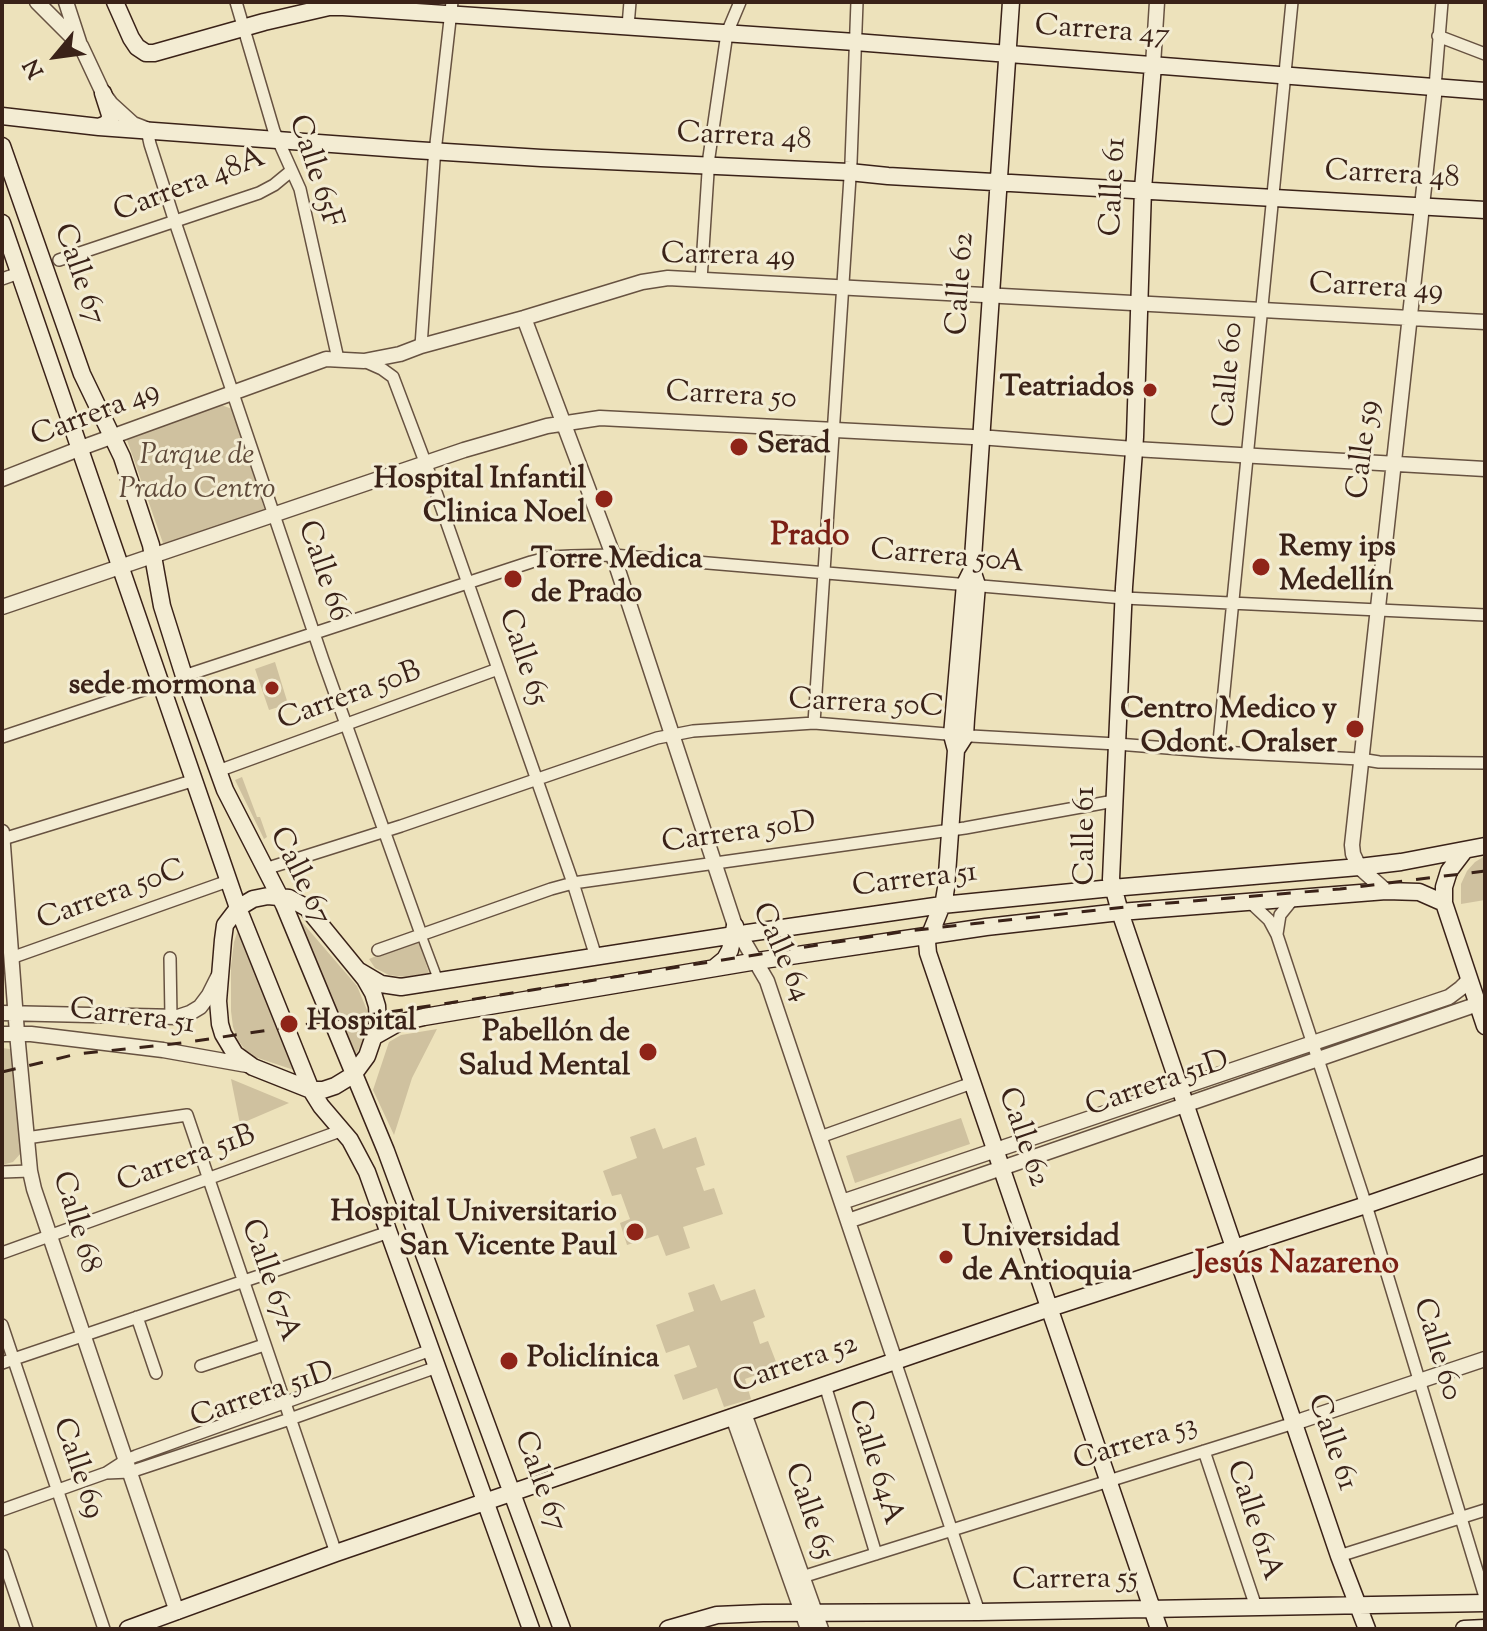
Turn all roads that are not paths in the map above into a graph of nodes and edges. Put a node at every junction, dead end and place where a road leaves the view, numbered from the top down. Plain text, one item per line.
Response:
1 (37, 2) edge
2 (66, 2) edge
3 (115, 2) edge
4 (236, 2) edge
5 (630, 2) edge
6 (740, 2) edge
7 (857, 2) edge
8 (1011, 2) edge
9 (1157, 2) edge
10 (1292, 2) edge
11 (1442, 2) edge
12 (451, 8) edge
13 (628, 26) junction
14 (244, 28) junction
15 (727, 33) junction
16 (1438, 36) junction
17 (855, 42) junction
18 (81, 46) junction
19 (1007, 54) junction
20 (1485, 54) edge
21 (1153, 65) junction
22 (1285, 76) junction
23 (1435, 87) junction
24 (1485, 91) edge
25 (103, 93) junction
26 (2, 116) edge
27 (99, 127) junction
28 (147, 130) junction
29 (277, 141) junction
30 (2, 146) edge
31 (435, 151) junction
32 (708, 165) junction
33 (291, 171) junction
34 (849, 172) junction
35 (999, 181) junction
36 (1143, 189) junction
37 (1273, 197) junction
38 (1421, 207) junction
39 (1485, 210) edge
40 (175, 222) junction
41 (2, 223) edge
42 (59, 260) dead end
43 (19, 273) junction
44 (2, 279) edge
45 (701, 280) junction
46 (841, 287) junction
47 (990, 295) junction
48 (1138, 303) junction
49 (1262, 309) junction
50 (524, 318) junction
51 (1409, 318) junction
52 (1485, 322) edge
53 (421, 346) junction
54 (400, 354) junction
55 (338, 359) junction
56 (364, 361) junction
57 (393, 377) junction
58 (233, 393) junction
59 (564, 424) junction
60 (832, 429) junction
61 (112, 436) junction
62 (981, 438) junction
63 (80, 449) junction
64 (1134, 449) junction
65 (1248, 455) junction
66 (425, 463) junction
67 (1393, 464) junction
68 (1485, 469) edge
69 (2, 479) edge
70 (274, 515) junction
71 (613, 555) junction
72 (153, 556) junction
73 (121, 568) junction
74 (823, 573) junction
75 (971, 580) junction
76 (467, 583) junction
77 (1124, 598) junction
78 (1233, 603) junction
79 (2, 607) edge
80 (1376, 610) junction
81 (1485, 615) edge
82 (315, 634) junction
83 (498, 669) junction
84 (184, 676) junction
85 (161, 684) junction
86 (814, 723) junction
87 (346, 725) junction
88 (673, 734) junction
89 (2, 737) edge
90 (957, 740) junction
91 (1117, 744) junction
92 (1218, 752) junction
93 (1360, 759) junction
94 (1485, 763) edge
95 (218, 771) junction
96 (195, 780) junction
97 (537, 781) junction
98 (1114, 801) junction
99 (950, 830) junction
100 (384, 831) junction
101 (2, 832) edge
102 (3, 839) edge
103 (1485, 846) edge
104 (1465, 850) junction
105 (714, 862) junction
106 (1359, 867) junction
107 (265, 869) junction
108 (228, 881) junction
109 (573, 883) junction
110 (1112, 888) junction
111 (1386, 891) junction
112 (279, 896) junction
113 (1293, 899) junction
114 (1251, 903) junction
115 (1444, 903) junction
116 (942, 905) junction
117 (238, 908) junction
118 (1120, 912) junction
119 (736, 932) junction
120 (421, 934) junction
121 (930, 935) junction
122 (1277, 935) junction
123 (378, 950) dead end
124 (596, 957) junction
125 (11, 958) junction
126 (170, 958) dead end
127 (757, 961) junction
128 (714, 968) junction
129 (220, 971) junction
130 (359, 971) junction
131 (1469, 980) junction
132 (439, 982) junction
133 (1483, 999) edge
134 (9, 1013) edge
135 (171, 1017) junction
136 (1485, 1026) edge
137 (9, 1034) edge
138 (375, 1036) junction
139 (1313, 1042) junction
140 (1319, 1060) junction
141 (253, 1067) junction
142 (353, 1075) junction
143 (972, 1083) junction
144 (1180, 1087) junction
145 (311, 1090) junction
146 (1186, 1106) junction
147 (343, 1130) junction
148 (820, 1137) junction
149 (26, 1138) junction
150 (995, 1150) junction
151 (1485, 1164) edge
152 (1002, 1169) junction
153 (30, 1171) junction
154 (2, 1172) edge
155 (208, 1179) junction
156 (842, 1202) junction
157 (1366, 1205) junction
158 (848, 1221) junction
159 (389, 1232) junction
160 (49, 1237) junction
161 (1234, 1248) junction
162 (2, 1253) edge
163 (243, 1281) junction
164 (1050, 1308) junction
165 (137, 1317) junction
166 (2, 1325) edge
167 (83, 1336) junction
168 (264, 1345) junction
169 (431, 1350) junction
170 (1485, 1359) edge
171 (8, 1361) edge
172 (895, 1361) junction
173 (201, 1366) dead end
174 (466, 1368) junction
175 (439, 1372) junction
176 (156, 1373) dead end
177 (1419, 1381) junction
178 (825, 1385) junction
179 (284, 1403) junction
180 (738, 1415) junction
181 (290, 1419) junction
182 (1294, 1423) junction
183 (1204, 1451) junction
184 (128, 1466) junction
185 (1109, 1480) junction
186 (58, 1490) junction
187 (512, 1493) junction
188 (485, 1502) junction
189 (2, 1510) edge
190 (1485, 1510) edge
191 (1461, 1517) junction
192 (952, 1530) junction
193 (336, 1553) junction
194 (876, 1554) junction
195 (2, 1555) edge
196 (1339, 1556) junction
197 (802, 1577) junction
198 (1485, 1600) edge
199 (1357, 1605) junction
200 (1256, 1607) junction
201 (1152, 1609) junction
202 (177, 1612) junction
203 (979, 1612) junction
204 (812, 1621) edge
205 (1485, 1628) edge
206 (27, 1629) edge
207 (104, 1629) edge
208 (128, 1629) edge
209 (531, 1629) edge
210 (562, 1629) edge
211 (668, 1629) edge
212 (1159, 1629) edge
213 (1367, 1629) edge
214 (1464, 1629) edge

1 - 18 street
2 - 18 street
3 - 14 main road, Carrera 47
4 - 14 street, Calle 65F
5 - 13 street
6 - 15 street
7 - 17 street
8 - 19 main road, Calle 62
9 - 21 street, Calle 61
10 - 22 street, Calle 60
11 - 16 street, Calle 59
12 - 13 main road, Carrera 47
12 - 14 main road, Carrera 47
12 - 31 street
13 - 15 main road, Carrera 47
14 - 29 street, Calle 65F
15 - 17 main road, Carrera 47
15 - 32 street
16 - 20 street
16 - 23 street, Calle 59
17 - 19 main road, Carrera 47
17 - 34 street
18 - 25 street
19 - 21 main road, Carrera 47
19 - 35 main road, Calle 62
21 - 22 main road, Carrera 47
21 - 36 main road, Calle 61
22 - 23 main road, Carrera 47
22 - 37 street, Calle 60
23 - 24 main road, Carrera 47
23 - 38 street, Calle 59
25 - 27 main road
25 - 28 street
26 - 27 main road, Carrera 48
27 - 28 main road, Carrera 48
28 - 29 main road, Carrera 48
28 - 40 street, Calle 66
29 - 31 main road, Carrera 48
29 - 33 street, Calle 65F
30 - 61 main road, Calle 67
31 - 32 main road, Carrera 48
31 - 53 street
32 - 34 main road, Carrera 48
32 - 45 street
33 - 40 street, Carrera 48A
33 - 55 street, Calle 65F
34 - 35 main road, Carrera 48
34 - 46 street
35 - 36 main road, Carrera 48
35 - 47 main road, Calle 62
36 - 37 main road, Carrera 48
36 - 48 main road, Calle 61
37 - 38 main road, Carrera 48
37 - 49 street, Calle 60
38 - 39 main road, Carrera 48
38 - 51 street, Calle 59
40 - 42 street, Carrera 48A
40 - 58 street, Calle 66
41 - 43 main road, Calle 67
43 - 44 street
43 - 63 main road, Calle 67
45 - 46 street, Carrera 49
45 - 50 street, Carrera 49
46 - 47 street, Carrera 49
46 - 60 street
47 - 48 street, Carrera 49
47 - 62 main road, Calle 62
48 - 49 street, Carrera 49
48 - 64 main road, Calle 61
49 - 51 street, Carrera 49
49 - 65 street, Calle 60
50 - 53 street, Carrera 49
50 - 59 street, Calle 64
51 - 52 street, Carrera 49
51 - 67 street, Calle 59
53 - 54 street, Carrera 49
54 - 56 street, Carrera 49
54 - 57 street
55 - 56 street, Carrera 49
55 - 58 street, Carrera 49
56 - 57 street
57 - 66 street, Calle 65
58 - 61 street, Carrera 49
58 - 70 street, Calle 66
59 - 60 street, Carrera 50
59 - 66 street, Carrera 50
59 - 71 street, Calle 64
60 - 62 street, Carrera 50
60 - 74 street
61 - 63 street, Carrera 49
61 - 72 main road, Calle 67
62 - 64 street, Carrera 50
62 - 75 main road, Calle 62
63 - 69 street, Carrera 49
63 - 73 main road, Calle 67
64 - 65 street, Carrera 50
64 - 77 main road, Calle 61
65 - 67 street, Carrera 50
65 - 78 street, Calle 60
66 - 70 street, Carrera 50
66 - 76 street, Calle 65
67 - 68 street, Carrera 50
67 - 80 street, Calle 59
70 - 72 street, Carrera 50
70 - 82 street, Calle 66
71 - 74 street, Carrera 50A
71 - 76 street, Carrera 50A
71 - 88 street, Calle 64
72 - 73 street, Carrera 50
72 - 84 main road, Calle 67
73 - 79 street, Carrera 50
73 - 85 main road, Calle 67
74 - 75 street, Carrera 50A
74 - 86 street
75 - 77 street, Carrera 50A
75 - 90 main road, Calle 62
76 - 82 street, Carrera 50A
76 - 83 street, Calle 65
77 - 78 street, Carrera 50A
77 - 91 main road, Calle 61
78 - 80 street, Carrera 50A
78 - 92 street, Calle 60
80 - 81 street, Carrera 50A
80 - 93 street, Calle 59
82 - 84 street, Carrera 50A
82 - 87 street, Calle 66
83 - 87 street, Carrera 50B
83 - 97 street, Calle 65
84 - 95 main road, Calle 67
85 - 89 street
85 - 96 main road, Calle 67
86 - 88 street, Carrera 50C
86 - 90 street, Carrera 50C
87 - 95 street, Carrera 50B
87 - 100 street, Calle 66
88 - 97 street, Carrera 50C
88 - 105 street, Calle 64
90 - 91 street, Carrera 50C
90 - 99 main road, Calle 62
91 - 92 street, Carrera 50C
91 - 98 main road, Calle 61
92 - 93 street, Carrera 50C
93 - 94 street, Carrera 50C
93 - 106 street, Calle 59
95 - 107 main road, Calle 67
96 - 102 street
96 - 108 main road, Calle 67
97 - 100 street, Carrera 50C
97 - 109 street, Calle 65
98 - 99 street, Carrera 50D
98 - 110 main road, Calle 61
99 - 105 street, Carrera 50D
99 - 116 main road, Calle 62
100 - 107 street, Carrera 50C
100 - 120 street, Calle 66
101 - 102 street, Calle 68
102 - 125 street, Calle 68
103 - 104 main road, Carrera 51
104 - 106 main road, Carrera 51
104 - 115 main road
105 - 109 street, Carrera 50D
105 - 119 street, Calle 64
106 - 110 main road, Carrera 51
106 - 111 street
107 - 112 main road, Calle 67
108 - 117 main road, Calle 67
108 - 125 street, Carrera 50C
109 - 120 street, Carrera 50D
109 - 124 street, Calle 65
110 - 116 main road, Carrera 51
110 - 118 main road, Calle 61
111 - 113 main road, Carrera 51
111 - 115 main road, Carrera 51
112 - 117 main road
112 - 130 main road
112 - 142 main road, Calle 67
113 - 114 main road, Carrera 51
113 - 122 street
114 - 118 main road, Carrera 51
114 - 122 street, Calle 60
115 - 131 main road
116 - 119 main road, Carrera 51
116 - 121 main road, Calle 62
117 - 129 main road
117 - 145 main road, Calle 67
118 - 121 main road, Carrera 51
118 - 144 main road, Calle 61
119 - 124 main road, Carrera 51
119 - 127 street, Calle 64
119 - 128 main road
120 - 123 street, Carrera 50D
120 - 132 street, Calle 66
121 - 127 main road, Carrera 51
121 - 143 main road, Calle 62
122 - 139 street, Calle 60
124 - 132 main road, Carrera 51
125 - 134 street, Calle 68
126 - 135 street
127 - 128 main road, Carrera 51
127 - 148 street, Calle 64
128 - 138 main road, Carrera 51
129 - 135 street, Carrera 51
129 - 141 main road
130 - 132 main road, Carrera 51
130 - 138 main road
131 - 133 main road
131 - 139 street, Carrera 51D
133 - 136 main road
133 - 140 street, Carrera 51D
134 - 135 street, Carrera 51
134 - 137 street, Calle 68
137 - 141 street, Carrera 51
137 - 149 street, Calle 68
138 - 142 main road
139 - 140 street, Calle 60
139 - 144 street, Carrera 51D
140 - 146 street, Carrera 51D
140 - 157 street, Calle 60
141 - 145 main road
142 - 145 main road
142 - 174 main road, Calle 67
143 - 148 street
143 - 150 main road, Calle 62
144 - 146 main road, Calle 61
144 - 150 street, Carrera 51D
145 - 147 main road, Calle 67
146 - 152 street, Carrera 51D
146 - 161 main road, Calle 61
147 - 155 street, Carrera 51B
147 - 159 main road, Calle 67
148 - 156 street, Calle 64
149 - 153 street, Calle 68
149 - 155 street, Calle 67A
150 - 152 main road, Calle 62
150 - 156 street, Carrera 51D
151 - 157 main road, Carrera 52
152 - 158 street, Carrera 51D
152 - 164 main road, Calle 62
153 - 154 street
153 - 160 street, Calle 68
155 - 160 street, Carrera 51B
155 - 163 street, Calle 67A
156 - 158 street, Calle 64
157 - 161 main road, Carrera 52
157 - 177 street, Calle 60
158 - 172 street, Calle 64
159 - 163 street
159 - 169 main road, Calle 67
160 - 162 street, Carrera 51B
160 - 167 street, Calle 68
161 - 164 main road, Carrera 52
161 - 182 main road, Calle 61
163 - 165 street
163 - 168 street, Calle 67A
164 - 172 main road, Carrera 52
164 - 185 main road, Calle 62
165 - 167 street
165 - 176 street
166 - 171 street, Calle 69
167 - 171 street
167 - 184 street, Calle 68
168 - 173 street
168 - 179 street, Calle 67A
169 - 175 main road, Calle 67
169 - 179 street, Carrera 51D
170 - 177 street, Carrera 53
171 - 186 street, Calle 69
172 - 178 main road, Carrera 52
172 - 192 street, Calle 64
174 - 175 main road
174 - 187 main road, Calle 67
175 - 181 street, Carrera 51D
175 - 188 main road, Calle 67
177 - 182 street, Carrera 53
177 - 191 street, Calle 60
178 - 180 main road, Carrera 52
178 - 194 street, Calle 64A
179 - 181 street, Calle 67A
179 - 184 street, Carrera 51D
180 - 187 main road, Carrera 52
180 - 197 street, Calle 65
180 - 204 street, Calle 65
181 - 184 street, Carrera 51D
181 - 193 street, Calle 67A
182 - 183 street, Carrera 53
182 - 196 main road, Calle 61
183 - 185 street, Carrera 53
183 - 200 street, Calle 61A
184 - 186 street, Carrera 51D
184 - 202 street, Calle 68
185 - 192 street, Carrera 53
185 - 201 main road, Calle 62
186 - 189 street, Carrera 51D
186 - 207 street, Calle 69
187 - 188 main road, Carrera 52
187 - 210 main road, Calle 67
188 - 193 main road, Carrera 52
188 - 209 main road, Calle 67
190 - 191 street
191 - 196 street
191 - 198 street, Calle 60
192 - 194 street, Carrera 53
192 - 203 street, Calle 64
193 - 202 main road, Carrera 52
194 - 197 street, Carrera 53
195 - 206 street
196 - 199 main road, Calle 61
197 - 204 street, Calle 65
198 - 199 main road, Carrera 55
199 - 200 main road, Carrera 55
199 - 213 main road, Calle 61
200 - 201 main road, Carrera 55
201 - 203 main road, Carrera 55
201 - 212 main road, Calle 62
202 - 208 main road, Carrera 52
203 - 204 main road, Carrera 55
204 - 211 main road, Carrera 55
205 - 214 main road

